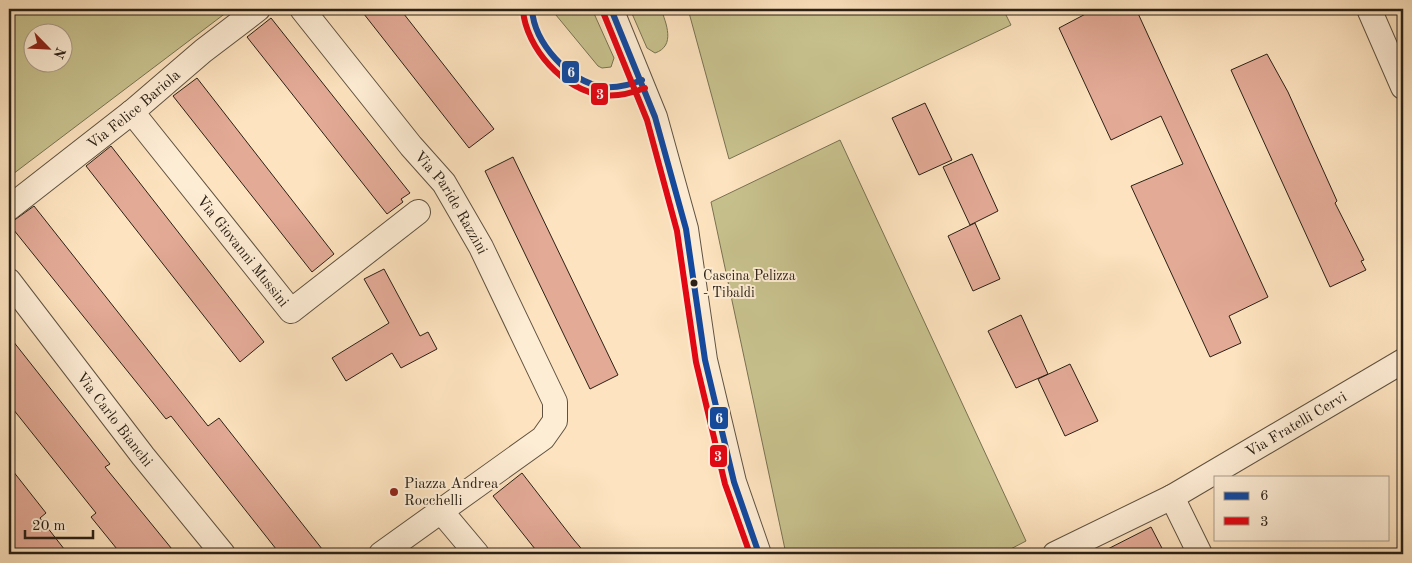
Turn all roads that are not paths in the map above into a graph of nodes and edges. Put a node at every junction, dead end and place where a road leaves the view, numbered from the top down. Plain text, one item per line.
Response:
1 (258, 9) edge
2 (302, 9) edge
3 (611, 9) edge
4 (1369, 9) edge
5 (1403, 87) edge
6 (132, 112) junction
7 (9, 208) edge
8 (418, 212) dead end
9 (9, 281) edge
10 (1403, 361) edge
11 (1172, 497) junction
12 (440, 510) junction
13 (223, 554) edge
14 (381, 554) edge
15 (477, 554) edge
16 (760, 554) edge
17 (1055, 554) edge
18 (1200, 554) edge

1 - 6 street, Via Felice Bariola
2 - 12 street, Via Paride Razzini
3 - 16 street
4 - 5 street
6 - 7 street, Via Felice Bariola
6 - 8 street, Via Giovanni Mussini
9 - 13 street, Via Carlo Bianchi
10 - 11 street, Via Fratelli Cervi
11 - 17 street, Via Fratelli Cervi
11 - 18 street
12 - 14 street
12 - 15 street

